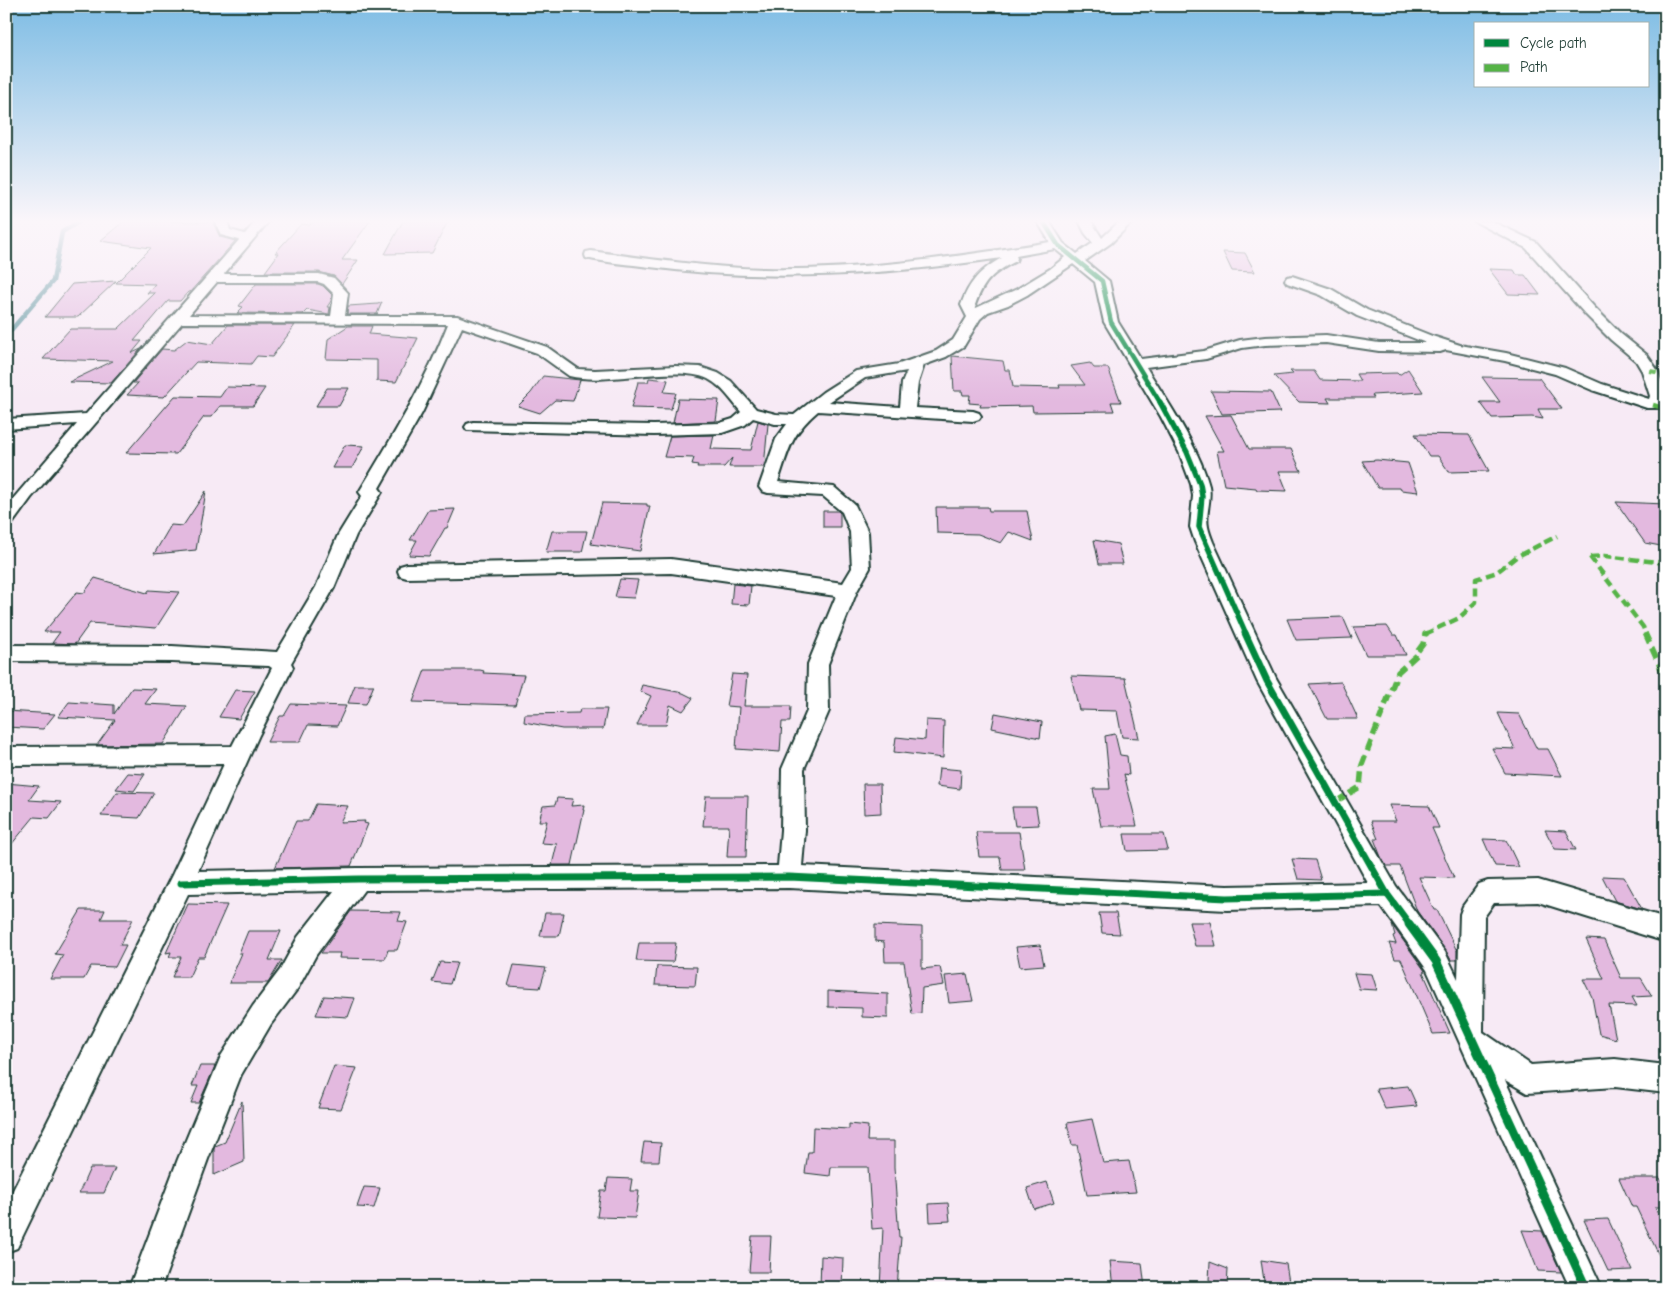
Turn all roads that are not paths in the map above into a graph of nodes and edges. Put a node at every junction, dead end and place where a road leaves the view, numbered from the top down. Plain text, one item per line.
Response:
1 (210, 281) edge
2 (329, 281) edge
3 (978, 281) edge
4 (1040, 281) edge
5 (1102, 281) edge
6 (1296, 281) edge
7 (1563, 281) edge
8 (974, 317) junction
9 (178, 319) junction
10 (338, 320) junction
11 (457, 320) junction
12 (1457, 349) junction
13 (917, 363) junction
14 (1137, 364) junction
15 (815, 406) junction
16 (750, 412) junction
17 (907, 412) junction
18 (972, 416) dead end
19 (92, 418) junction
20 (798, 420) junction
21 (6, 424) edge
22 (473, 427) dead end
23 (6, 520) edge
24 (406, 571) dead end
25 (848, 591) junction
26 (6, 654) edge
27 (281, 663) junction
28 (240, 755) junction
29 (6, 756) edge
30 (789, 877) junction
31 (358, 879) junction
32 (181, 882) junction
33 (1387, 894) junction
34 (1666, 930) edge
35 (1470, 1038) junction
36 (1666, 1079) edge
37 (6, 1237) edge
38 (145, 1288) edge
39 (1586, 1288) edge

1 - 9 street
2 - 10 street
3 - 8 street
4 - 8 street
5 - 14 street
6 - 12 street
7 - 12 street
8 - 13 street
9 - 10 street
9 - 19 street
10 - 11 street
11 - 16 street
11 - 27 street
12 - 14 street
13 - 15 street
13 - 17 street
14 - 33 street
15 - 17 street
15 - 20 street
16 - 20 street
16 - 22 street
17 - 18 street
19 - 21 street
19 - 23 street
20 - 25 street
24 - 25 street
25 - 30 street
26 - 27 street
27 - 28 street
28 - 29 street
28 - 32 street
30 - 31 street
30 - 33 street
31 - 32 street
31 - 38 street
32 - 37 street
33 - 35 street
34 - 35 street
35 - 36 street
35 - 39 street

